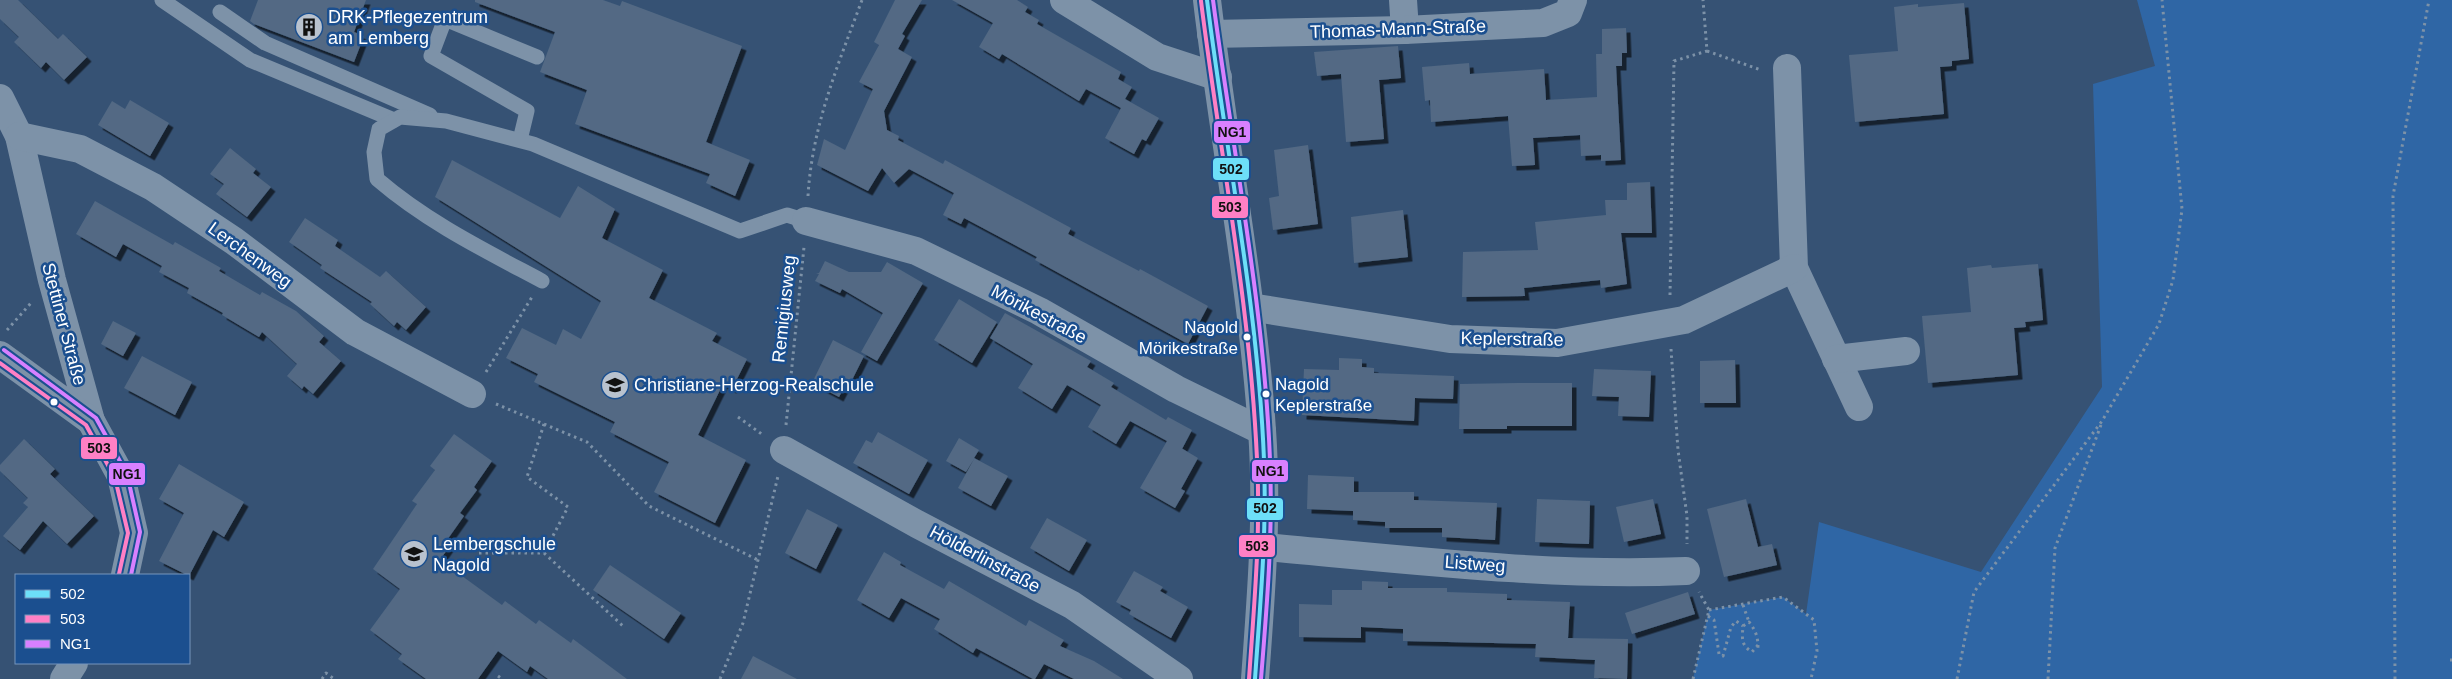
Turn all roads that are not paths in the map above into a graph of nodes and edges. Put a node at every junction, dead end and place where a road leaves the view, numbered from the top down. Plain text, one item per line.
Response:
1 (162, 0) edge
2 (1064, 0) edge
3 (1207, 0) edge
4 (1403, 0) edge
5 (1573, 0) edge
6 (220, 12) dead end
7 (1405, 30) junction
8 (1211, 34) junction
9 (537, 57) dead end
10 (1787, 74) road end
11 (1218, 78) junction
12 (0, 98) edge
13 (394, 120) junction
14 (442, 121) junction
15 (19, 136) junction
16 (520, 140) junction
17 (806, 220) joint
18 (1794, 268) junction
19 (542, 281) road end
20 (1250, 307) junction
21 (1906, 351) dead end
22 (0, 356) edge
23 (1836, 359) junction
24 (472, 394) road end
25 (1859, 407) dead end
26 (91, 421) junction
27 (1262, 431) junction
28 (784, 450) road end
29 (1264, 546) junction
30 (125, 574) edge
31 (1691, 578) road end
32 (73, 664) edge
33 (64, 679) edge
34 (1179, 679) edge
35 (1255, 679) edge

1 - 13 lane
2 - 11 street
3 - 8 street
4 - 7 street
5 - 7 street, Thomas-Mann-Straße
6 - 14 lane
7 - 8 street, Thomas-Mann-Straße
8 - 11 street
9 - 16 lane
10 - 18 street
11 - 20 street
12 - 15 street, Stettiner Straße
13 - 14 lane
13 - 19 lane
14 - 16 lane
15 - 24 street, Lerchenweg
15 - 26 street, Stettiner Straße
16 - 17 lane
17 - 27 street, Mörikestraße
18 - 20 street, Keplerstraße
18 - 23 street
20 - 27 street
21 - 23 street
22 - 26 street
23 - 25 street
26 - 30 street, Stettiner Straße
27 - 29 street
28 - 34 street, Hölderlinstraße
29 - 31 street, Listweg
29 - 35 street
32 - 33 street

